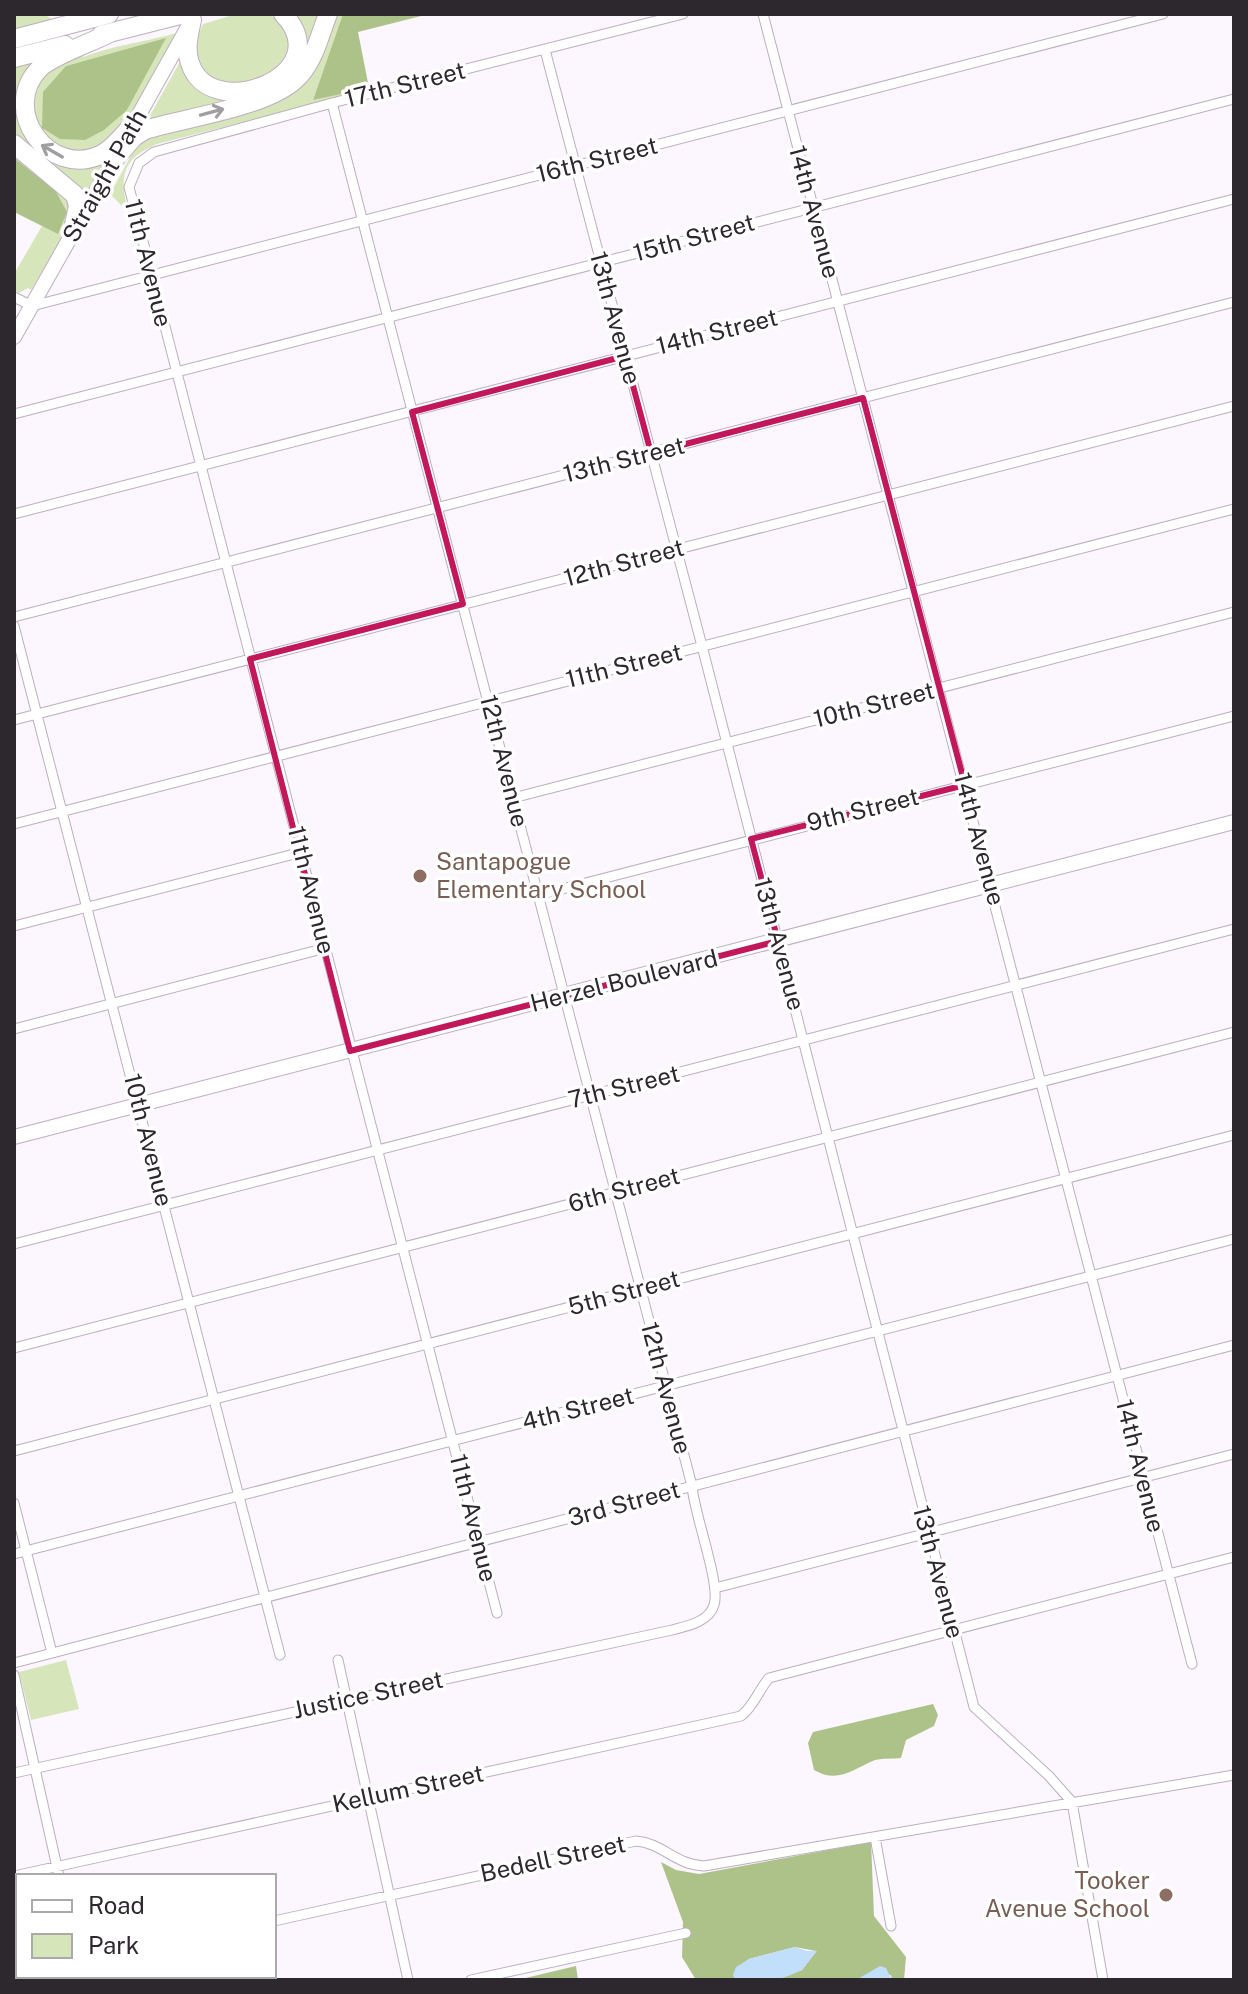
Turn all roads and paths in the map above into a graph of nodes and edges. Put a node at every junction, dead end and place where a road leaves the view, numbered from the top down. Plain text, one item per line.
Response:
1 (283, 14) edge
2 (328, 14) edge
3 (683, 14) edge
4 (763, 14) edge
5 (1163, 14) edge
6 (190, 16) edge
7 (110, 23) edge
8 (14, 39) edge
9 (545, 50) junction
10 (14, 58) edge
11 (1234, 99) edge
12 (332, 103) junction
13 (788, 111) junction
14 (136, 121) junction
15 (14, 144) edge
16 (113, 161) junction
17 (575, 166) junction
18 (135, 169) joint
19 (1234, 199) edge
20 (813, 207) junction
21 (362, 221) junction
22 (72, 234) junction
23 (600, 263) junction
24 (150, 275) junction
25 (14, 297) edge
26 (838, 301) junction
27 (1234, 302) edge
28 (32, 306) junction
29 (387, 318) junction
30 (14, 337) edge
31 (625, 356) junction
32 (176, 372) junction
33 (863, 398) junction
34 (1234, 406) edge
35 (412, 412) junction
36 (14, 414) edge
37 (651, 453) junction
38 (199, 465) junction
39 (889, 493) junction
40 (438, 507) junction
41 (1234, 509) edge
42 (14, 514) edge
43 (677, 549) junction
44 (225, 563) junction
45 (914, 591) junction
46 (463, 604) junction
47 (1234, 612) edge
48 (14, 617) edge
49 (14, 626) edge
50 (702, 646) junction
51 (250, 659) junction
52 (940, 688) junction
53 (489, 701) junction
54 (38, 714) junction
55 (1234, 716) edge
56 (14, 720) edge
57 (727, 743) junction
58 (276, 756) junction
59 (965, 785) junction
60 (513, 798) junction
61 (63, 810) junction
62 (1234, 822) edge
63 (14, 824) edge
64 (751, 839) junction
65 (302, 852) junction
66 (990, 884) junction
67 (539, 895) junction
68 (88, 907) junction
69 (14, 926) edge
70 (1234, 929) edge
71 (778, 941) junction
72 (326, 948) junction
73 (1017, 986) junction
74 (564, 996) junction
75 (111, 1004) junction
76 (14, 1029) edge
77 (1234, 1032) edge
78 (804, 1041) junction
79 (350, 1051) junction
80 (1042, 1082) junction
81 (590, 1095) junction
82 (139, 1104) junction
83 (1234, 1135) edge
84 (14, 1137) edge
85 (829, 1137) junction
86 (377, 1151) junction
87 (1067, 1178) junction
88 (615, 1193) junction
89 (164, 1205) junction
90 (853, 1234) junction
91 (1234, 1239) edge
92 (14, 1244) edge
93 (402, 1247) junction
94 (1093, 1276) junction
95 (640, 1289) junction
96 (189, 1302) junction
97 (879, 1330) junction
98 (427, 1344) junction
99 (1234, 1345) edge
100 (14, 1348) edge
101 (1117, 1376) junction
102 (666, 1386) junction
103 (214, 1399) junction
104 (902, 1432) junction
105 (453, 1441) junction
106 (14, 1451) edge
107 (1234, 1454) edge
108 (1143, 1477) junction
109 (692, 1486) junction
110 (239, 1497) junction
111 (14, 1503) edge
112 (928, 1533) junction
113 (480, 1542) junction
114 (26, 1551) junction
115 (14, 1554) edge
116 (1234, 1557) edge
117 (1168, 1574) junction
118 (715, 1588) junction
119 (266, 1598) junction
120 (714, 1606) joint
121 (497, 1613) dead end
122 (953, 1628) junction
123 (52, 1653) junction
124 (280, 1655) dead end
125 (338, 1660) dead end
126 (14, 1663) edge
127 (1192, 1664) dead end
128 (14, 1675) edge
129 (347, 1700) junction
130 (35, 1769) junction
131 (14, 1773) edge
132 (1234, 1775) edge
133 (369, 1798) junction
134 (1072, 1802) junction
135 (875, 1837) junction
136 (58, 1871) edge
137 (32, 1874) edge
138 (390, 1895) junction
139 (276, 1921) edge
140 (891, 1926) dead end
141 (686, 1933) dead end
142 (408, 1980) edge
143 (471, 1980) edge
144 (1103, 1980) edge

1 - 6 highway
16 -> 2 highway
3 - 9 street, 17th Street
4 - 13 street, 14th Avenue
5 - 13 street, 16th Street
6 - 7 highway
6 - 14 street, Straight Path
7 - 8 highway
7 - 10 highway
14 -> 7 highway
9 - 12 street, 17th Street
9 - 17 street, 13th Avenue
11 - 20 street, 15th Street
12 - 18 street, 17th Street
12 - 21 street, 12th Avenue
13 - 17 street, 16th Street
13 - 20 street, 14th Avenue
14 - 16 street, Straight Path
15 - 22 highway
16 - 22 street, Straight Path
17 - 21 street, 16th Street
17 - 23 street, 13th Avenue
18 - 24 street, 11th Avenue
19 - 26 street, 14th Street
20 - 23 street, 15th Street
20 - 26 street, 14th Avenue
21 - 24 street, 16th Street
21 - 29 street, 12th Avenue
22 - 28 street, Straight Path
23 - 29 street, 15th Street
23 - 31 street, 13th Avenue
24 - 28 street, 16th Street
24 - 32 street, 11th Avenue
25 - 28 street
26 - 31 street, 14th Street
26 - 33 street, 14th Avenue
27 - 33 street, 13th Street
28 - 30 street, Straight Path
29 - 32 street, 15th Street
29 - 35 street, 12th Avenue
31 - 35 street, 14th Street
31 - 37 street, 13th Avenue
32 - 36 street, 15th Street
32 - 38 street, 11th Avenue
33 - 37 street, 13th Street
33 - 39 street, 14th Avenue
34 - 39 street, 12th Street
35 - 38 street, 14th Street
35 - 40 street, 12th Avenue
37 - 40 street, 13th Street
37 - 43 street, 13th Avenue
38 - 42 street, 14th Street
38 - 44 street, 11th Avenue
39 - 43 street, 12th Street
39 - 45 street, 14th Avenue
40 - 44 street, 13th Street
40 - 46 street, 12th Avenue
41 - 45 street, 11th Street
43 - 46 street, 12th Street
43 - 50 street, 13th Avenue
44 - 48 street, 13th Street
44 - 51 street, 11th Avenue
45 - 50 street, 11th Street
45 - 52 street, 14th Avenue
46 - 51 street, 12th Street
46 - 53 street, 12th Avenue
47 - 52 street, 10th Street
49 - 54 street, 10th Avenue
50 - 53 street, 11th Street
50 - 57 street, 13th Avenue
51 - 54 street, 12th Street
51 - 58 street, 11th Avenue
52 - 57 street, 10th Street
52 - 59 street, 14th Avenue
53 - 58 street, 11th Street
53 - 60 street, 12th Avenue
54 - 56 street, 12th Street
54 - 61 street, 10th Avenue
55 - 59 street, 9th Street
57 - 60 street, 10th Street
57 - 64 street, 13th Avenue
58 - 61 street, 11th Street
58 - 65 street, 11th Avenue
59 - 64 street, 9th Street
59 - 66 street, 14th Avenue
60 - 67 street, 12th Avenue
61 - 63 street, 11th Street
61 - 68 street, 10th Avenue
62 - 66 street, Herzel Boulevard
64 - 67 street, 9th Street
64 - 71 street, 13th Avenue
65 - 68 street
65 - 72 street, 11th Avenue
66 - 71 street, Herzel Boulevard
66 - 73 street, 14th Avenue
67 - 74 street, 12th Avenue
68 - 69 street
68 - 75 street, 10th Avenue
70 - 73 street, 7th Street
71 - 74 street, Herzel Boulevard
71 - 78 street, 13th Avenue
72 - 75 street
72 - 79 street, 11th Avenue
73 - 78 street, 7th Street
73 - 80 street, 14th Avenue
74 - 79 street, Herzel Boulevard
74 - 81 street, 12th Avenue
75 - 76 street
75 - 82 street, 10th Avenue
77 - 80 street, 6th Street
78 - 81 street, 7th Street
78 - 85 street, 13th Avenue
79 - 82 street, Herzel Boulevard
79 - 86 street, 11th Avenue
80 - 85 street, 6th Street
80 - 87 street, 14th Avenue
81 - 86 street, 7th Street
81 - 88 street, 12th Avenue
82 - 84 street, Herzel Boulevard
82 - 89 street, 10th Avenue
83 - 87 street, 5th Street
85 - 88 street, 6th Street
85 - 90 street, 13th Avenue
86 - 89 street, 7th Street
86 - 93 street, 11th Avenue
87 - 90 street, 5th Street
87 - 94 street, 14th Avenue
88 - 93 street, 6th Street
88 - 95 street, 12th Avenue
89 - 92 street, 7th Street
89 - 96 street, 10th Avenue
90 - 95 street, 5th Street
90 - 97 street, 13th Avenue
91 - 94 street, 4th Street
93 - 96 street, 6th Street
93 - 98 street, 11th Avenue
94 - 97 street, 4th Street
94 - 101 street, 14th Avenue
95 - 98 street, 5th Street
95 - 102 street, 12th Avenue
96 - 100 street, 6th Street
96 - 103 street, 10th Avenue
97 - 102 street, 4th Street
97 - 104 street, 13th Avenue
98 - 103 street, 5th Street
98 - 105 street, 11th Avenue
99 - 101 street, 3rd Street
101 - 104 street, 3rd Street
101 - 108 street, 14th Avenue
102 - 105 street, 4th Street
102 - 109 street, 12th Avenue
103 - 106 street, 5th Street
103 - 110 street, 10th Avenue
104 - 109 street, 3rd Street
104 - 112 street, 13th Avenue
105 - 110 street, 4th Street
105 - 113 street, 11th Avenue
107 - 108 street
108 - 112 street
108 - 117 street, 14th Avenue
109 - 113 street, 3rd Street
109 - 118 street, 12th Avenue
110 - 114 street, 4th Street
110 - 119 street, 10th Avenue
111 - 114 street
112 - 118 street
112 - 122 street, 13th Avenue
113 - 119 street, 3rd Street
113 - 121 street, 11th Avenue
114 - 115 street, 4th Street
114 - 123 street
116 - 117 street
117 - 122 street
117 - 127 street, 14th Avenue
118 - 120 street, 12th Avenue
119 - 123 street, 3rd Street
119 - 124 street, 10th Avenue
120 - 129 street, Justice Street
122 - 133 street, Kellum Street
122 - 134 street, 13th Avenue
123 - 126 street, 3rd Street
125 - 129 street
128 - 130 street
129 - 130 street, Justice Street
129 - 133 street
130 - 131 street, Justice Street
130 - 136 street
132 - 134 street, Bedell Street
133 - 136 street, Kellum Street
133 - 138 street
134 - 135 street, Bedell Street
134 - 144 street
135 - 138 street, Bedell Street
135 - 140 street
136 - 137 street, Kellum Street
138 - 139 street, Bedell Street
138 - 142 street
141 - 143 street

